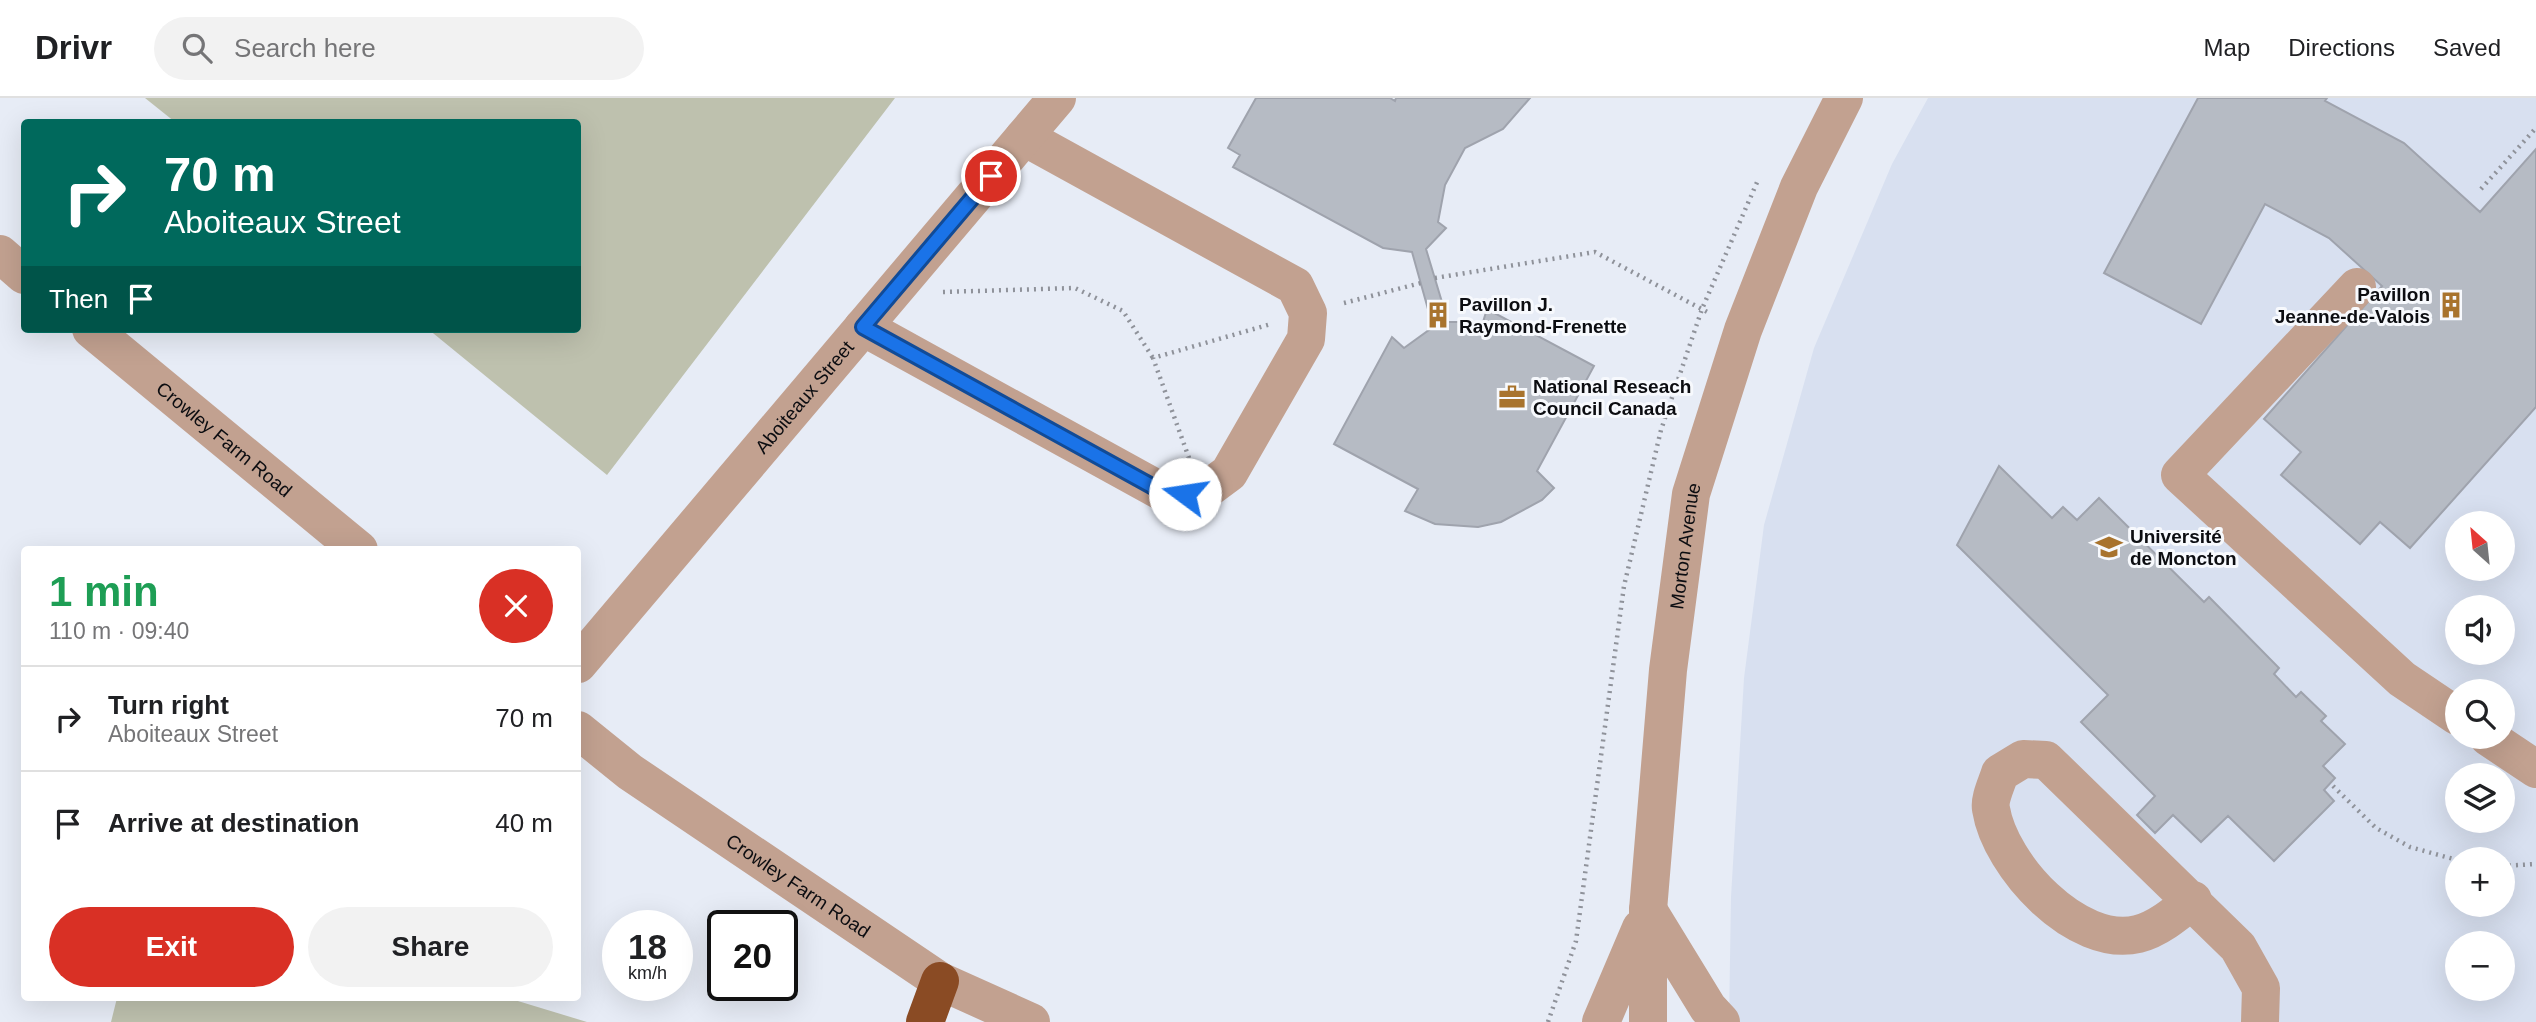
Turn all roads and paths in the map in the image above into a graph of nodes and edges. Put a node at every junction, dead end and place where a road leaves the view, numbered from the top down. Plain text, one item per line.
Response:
1 (1057, 98) edge
2 (1844, 98) edge
3 (2536, 128) edge
4 (1024, 137) junction
5 (2481, 189) dead end
6 (0, 254) edge
7 (21, 272) edge
8 (1435, 278) dead end
9 (2357, 286) dead end
10 (892, 293) junction
11 (863, 327) junction
12 (1743, 330) junction
13 (96, 333) edge
14 (1153, 358) dead end
15 (354, 546) edge
16 (581, 660) edge
17 (2445, 708) edge
18 (581, 732) edge
19 (2506, 749) edge
20 (2536, 769) edge
21 (2333, 786) dead end
22 (2445, 857) edge
23 (2536, 864) edge
24 (2515, 865) edge
25 (2193, 900) junction
26 (1648, 910) junction
27 (940, 981) junction
28 (925, 1022) edge
29 (1031, 1022) edge
30 (1601, 1022) edge
31 (1648, 1022) edge
32 (1721, 1022) edge
33 (2260, 1022) edge

1 - 4 street, Aboiteaux Street
2 - 12 street, Morton Avenue
3 - 5 path
4 - 10 street, Aboiteaux Street
4 - 11 street
6 - 7 street
8 - 12 path
9 - 17 street
10 - 11 street, Aboiteaux Street
10 - 14 path
11 - 16 street, Aboiteaux Street
12 - 26 street, Morton Avenue
13 - 15 street, Crowley Farm Road
18 - 27 street, Crowley Farm Road
19 - 20 street
21 - 22 path
23 - 24 path
25 - 25 street
25 - 33 street
26 - 30 street
26 - 31 street, Morton Avenue
26 - 32 street
27 - 28 highway
27 - 29 street, Crowley Farm Road

